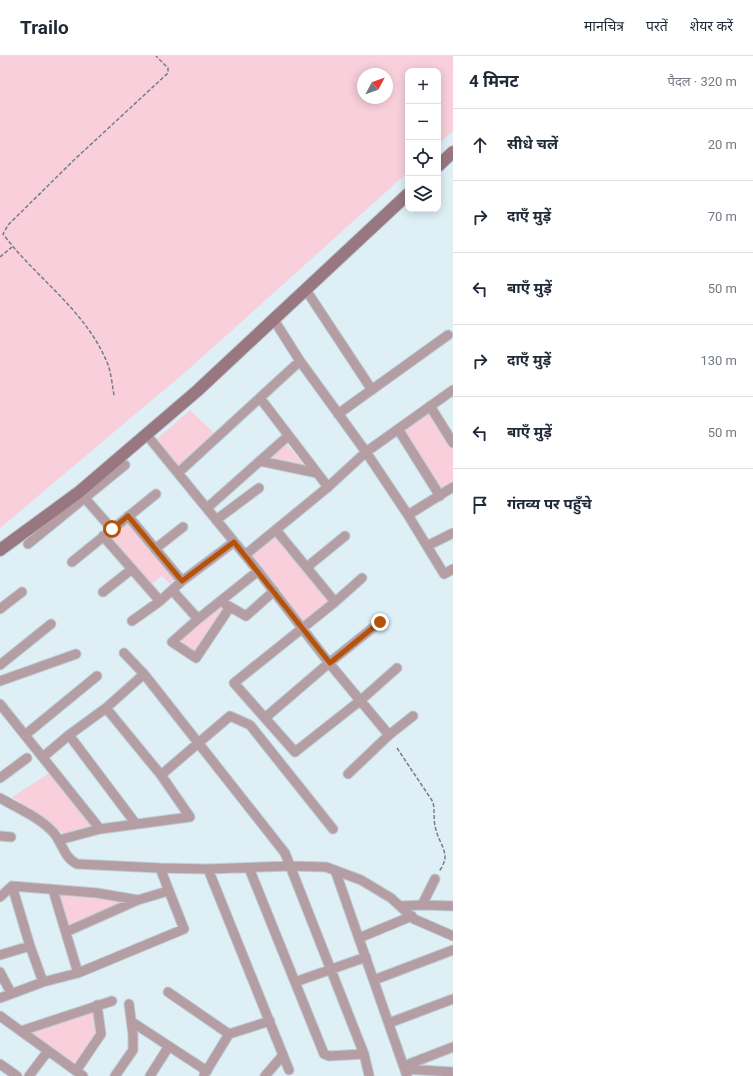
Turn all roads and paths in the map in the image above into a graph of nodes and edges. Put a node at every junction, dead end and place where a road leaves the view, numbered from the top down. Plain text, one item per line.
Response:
1 (156, 56) edge
2 (453, 152) edge
3 (441, 163) edge
4 (405, 197) edge
5 (12, 247) junction
6 (0, 257) edge
7 (306, 290) junction
8 (274, 320) junction
9 (448, 335) dead end
10 (300, 361) junction
11 (372, 390) junction
12 (453, 390) edge
13 (114, 395) dead end
14 (260, 398) junction
15 (430, 406) junction
16 (338, 414) junction
17 (398, 429) junction
18 (146, 434) junction
19 (288, 436) junction
20 (453, 443) edge
21 (366, 452) junction
22 (260, 461) junction
23 (125, 465) dead end
24 (178, 473) junction
25 (317, 473) junction
26 (328, 487) junction
27 (259, 488) dead end
28 (453, 488) edge
29 (156, 494) dead end
30 (82, 495) junction
31 (440, 496) junction
32 (206, 508) junction
33 (408, 515) junction
34 (128, 516) junction
35 (216, 520) junction
36 (183, 527) dead end
37 (112, 529) junction
38 (276, 530) junction
39 (453, 533) edge
40 (103, 536) junction
41 (345, 536) dead end
42 (234, 542) junction
43 (28, 544) dead end
44 (5, 546) edge
45 (427, 546) junction
46 (155, 549) junction
47 (245, 555) junction
48 (72, 562) dead end
49 (307, 567) junction
50 (132, 569) junction
51 (453, 569) edge
52 (258, 571) junction
53 (362, 578) dead end
54 (182, 581) junction
55 (172, 590) junction
56 (274, 591) junction
57 (22, 592) dead end
58 (103, 592) dead end
59 (160, 601) junction
60 (221, 601) junction
61 (335, 602) junction
62 (230, 607) junction
63 (0, 609) edge
64 (198, 619) junction
65 (132, 621) dead end
66 (380, 622) dead end
67 (51, 624) dead end
68 (302, 629) junction
69 (124, 653) dead end
70 (76, 654) dead end
71 (330, 663) junction
72 (0, 665) edge
73 (397, 668) dead end
74 (144, 674) junction
75 (96, 676) dead end
76 (0, 681) edge
77 (361, 700) junction
78 (0, 704) edge
79 (106, 708) junction
80 (8, 713) junction
81 (413, 716) dead end
82 (266, 717) junction
83 (0, 719) edge
84 (25, 735) junction
85 (70, 735) junction
86 (389, 735) junction
87 (199, 742) junction
88 (397, 748) dead end
89 (43, 757) junction
90 (27, 758) dead end
91 (348, 774) dead end
92 (161, 775) junction
93 (0, 778) edge
94 (0, 798) edge
95 (136, 824) junction
96 (100, 829) junction
97 (333, 829) dead end
98 (0, 836) edge
99 (11, 837) dead end
100 (59, 840) junction
101 (291, 866) junction
102 (160, 868) junction
103 (249, 868) junction
104 (208, 869) junction
105 (334, 870) junction
106 (435, 879) joint
107 (12, 886) junction
108 (53, 890) junction
109 (168, 891) junction
110 (0, 897) edge
111 (138, 900) junction
112 (422, 905) junction
113 (401, 906) junction
114 (453, 906) edge
115 (412, 916) junction
116 (66, 932) junction
117 (453, 936) edge
118 (359, 938) junction
119 (30, 946) junction
120 (453, 950) edge
121 (0, 955) edge
122 (366, 957) junction
123 (330, 971) junction
124 (0, 972) edge
125 (78, 973) junction
126 (374, 980) junction
127 (43, 982) junction
128 (295, 982) junction
129 (168, 992) dead end
130 (11, 993) junction
131 (0, 998) edge
132 (453, 999) edge
133 (112, 1001) dead end
134 (129, 1004) dead end
135 (97, 1005) junction
136 (0, 1016) edge
137 (270, 1021) junction
138 (132, 1022) junction
139 (389, 1023) junction
140 (21, 1031) junction
141 (229, 1034) junction
142 (169, 1046) junction
143 (453, 1047) edge
144 (48, 1051) junction
145 (364, 1054) junction
146 (283, 1055) junction
147 (0, 1064) edge
148 (289, 1070) dead end
149 (405, 1070) edge
150 (453, 1072) edge
151 (79, 1073) edge
152 (205, 1073) edge
153 (369, 1075) edge
154 (18, 1076) edge
155 (28, 1076) edge
156 (115, 1076) edge
157 (150, 1076) edge
158 (266, 1076) edge

1 - 5 path
2 - 3 street
4 - 7 street
5 - 6 path
5 - 13 path
7 - 8 street
7 - 11 street
8 - 10 street
8 - 18 street
9 - 11 street
10 - 14 street
10 - 16 street
11 - 16 street
12 - 15 street
14 - 19 street
14 - 24 street
15 - 17 street
15 - 20 street
16 - 21 street
17 - 21 street
17 - 31 street
18 - 24 street
18 - 30 street
19 - 22 street
19 - 25 street
21 - 26 street
21 - 33 street
22 - 25 street
22 - 32 street
23 - 30 street
24 - 32 street
25 - 26 street
26 - 38 street
27 - 35 street
28 - 31 street
29 - 34 street
30 - 37 street
30 - 43 street
30 - 44 street
31 - 33 street
32 - 35 street
33 - 45 street
34 - 37 street
34 - 46 street
35 - 42 street
36 - 46 street
37 - 40 street
38 - 47 street
38 - 49 street
39 - 45 street
40 - 48 street
40 - 50 street
41 - 49 street
42 - 47 street
42 - 54 street
45 - 51 street
46 - 54 street
47 - 52 street
49 - 61 street
50 - 58 street
50 - 59 street
52 - 56 street
52 - 60 street
53 - 61 street
54 - 55 street
55 - 59 street
55 - 64 street
56 - 62 street
56 - 68 street
57 - 63 street
59 - 65 street
60 - 62 street
60 - 64 street
61 - 68 street
62 - 64 street
66 - 71 street
67 - 72 street
68 - 71 street
68 - 82 street
69 - 74 street
70 - 76 street
71 - 77 street
71 - 82 street
73 - 77 street
74 - 79 street
74 - 87 street
75 - 84 street
77 - 82 street
77 - 86 street
78 - 80 street
79 - 85 street
79 - 92 street
80 - 83 street
80 - 84 street
81 - 86 street
84 - 89 street
85 - 89 street
85 - 95 street
86 - 91 street
87 - 92 street
87 - 97 street
87 - 101 street
88 - 106 path
89 - 96 street
90 - 93 street
92 - 95 street
94 - 100 street
95 - 96 street
96 - 100 street
98 - 99 street
100 - 102 street
101 - 103 street
101 - 105 street
101 - 123 street
102 - 104 street
102 - 109 street
103 - 104 street
103 - 128 street
104 - 137 street
105 - 113 street
105 - 118 street
106 - 112 street
107 - 108 street
107 - 110 street
107 - 119 street
108 - 111 street
108 - 116 street
109 - 111 street
109 - 125 street
111 - 116 street
112 - 113 street
112 - 114 street
113 - 115 street
115 - 117 street
115 - 118 street
116 - 125 street
118 - 122 street
119 - 121 street
119 - 127 street
120 - 126 street
122 - 123 street
122 - 126 street
123 - 128 street
123 - 145 street
124 - 130 street
125 - 127 street
126 - 139 street
127 - 130 street
128 - 145 street
129 - 141 street
130 - 131 street
132 - 139 street
133 - 135 street
134 - 138 street
135 - 140 street
135 - 151 street
136 - 140 street
137 - 141 street
137 - 146 street
138 - 142 street
138 - 156 street
139 - 149 street
140 - 144 street
141 - 152 street
142 - 152 street
142 - 157 street
143 - 149 street
144 - 151 street
144 - 155 street
145 - 153 street
146 - 148 street
146 - 158 street
147 - 154 street
149 - 150 street

